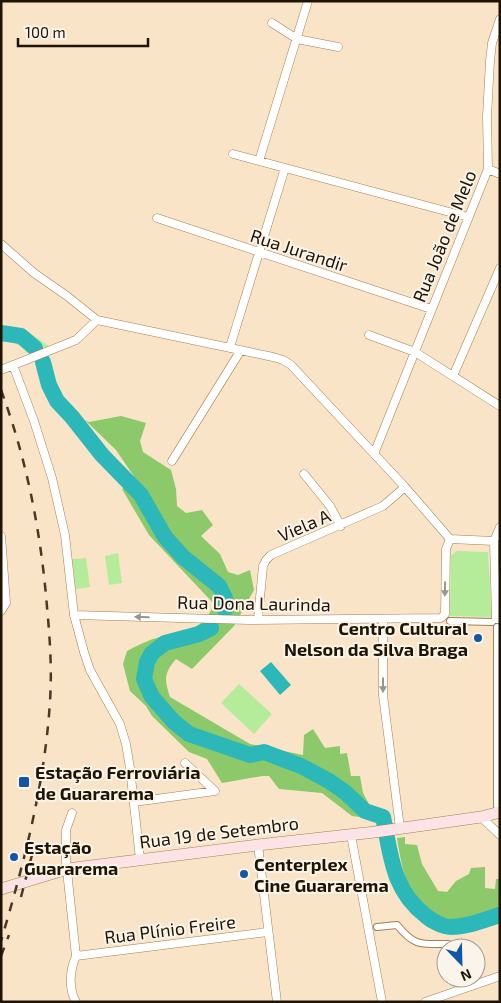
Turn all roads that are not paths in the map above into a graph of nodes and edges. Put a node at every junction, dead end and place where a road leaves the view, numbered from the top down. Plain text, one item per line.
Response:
1 (308, 1) edge
2 (500, 19) edge
3 (272, 23) dead end
4 (297, 39) junction
5 (338, 48) dead end
6 (233, 154) dead end
7 (259, 161) junction
8 (285, 168) junction
9 (488, 169) junction
10 (500, 174) edge
11 (468, 217) junction
12 (157, 218) dead end
13 (1, 244) edge
14 (259, 252) junction
15 (500, 268) edge
16 (431, 309) junction
17 (97, 320) junction
18 (369, 335) dead end
19 (230, 347) junction
20 (241, 350) junction
21 (415, 352) junction
22 (13, 365) junction
23 (1, 370) edge
24 (454, 376) junction
25 (500, 406) edge
26 (374, 454) junction
27 (172, 461) dead end
28 (304, 474) dead end
29 (405, 487) junction
30 (342, 526) junction
31 (500, 527) edge
32 (1, 536) edge
33 (450, 540) junction
34 (494, 541) junction
35 (1, 611) edge
36 (74, 615) junction
37 (258, 619) junction
38 (383, 619) junction
39 (450, 621) dead end
40 (496, 622) edge
41 (184, 763) dead end
42 (134, 802) junction
43 (498, 809) edge
44 (72, 813) dead end
45 (481, 817) junction
46 (397, 829) junction
47 (351, 835) junction
48 (500, 835) edge
49 (258, 845) junction
50 (140, 859) junction
51 (66, 869) junction
52 (1, 889) edge
53 (377, 927) dead end
54 (268, 932) junction
55 (436, 944) edge
56 (76, 956) junction
57 (500, 976) edge
58 (76, 1002) edge
59 (277, 1002) edge
60 (382, 1002) edge
61 (425, 1002) edge

1 - 4 street
2 - 9 street, Rua João de Melo
3 - 4 street
4 - 5 street
4 - 7 street
6 - 7 street
7 - 8 street
8 - 11 street
8 - 14 street
9 - 10 street
9 - 11 street, Rua João de Melo
11 - 16 street, Rua João de Melo
12 - 14 street, Rua Jurandir
13 - 17 street
14 - 16 street, Rua Jurandir
14 - 19 street
15 - 24 street
16 - 21 street, Rua João de Melo
17 - 19 street
17 - 22 street
18 - 21 street
19 - 20 street
20 - 26 street
20 - 27 street
21 - 24 street
21 - 26 street, Rua João de Melo
22 - 23 street
22 - 36 street
24 - 25 street
26 - 29 street
28 - 30 street
29 - 30 street, Viela A
29 - 33 street
30 - 37 street, Viela A
31 - 34 street
32 - 35 street
33 - 34 street
33 -> 38 street, Rua Dona Laurinda
34 - 40 street
37 -> 36 street, Rua Dona Laurinda
36 - 42 street
37 - 38 street, Rua Dona Laurinda
38 -> 46 street
39 - 40 street
40 - 43 street
41 - 42 street
42 - 50 street
43 - 45 main road, Rua 19 de Setembro
44 - 51 street
45 - 46 main road, Rua 19 de Setembro
45 - 48 street
46 - 47 main road, Rua 19 de Setembro
47 - 49 main road, Rua 19 de Setembro
47 - 60 street
49 - 50 main road, Rua 19 de Setembro
49 - 54 street
50 - 51 main road, Rua 19 de Setembro
51 - 52 main road, Rua 19 de Setembro
51 - 56 street
53 - 55 street
54 - 56 street, Rua Plínio Freire
54 - 59 street
56 - 58 street
57 - 61 street

